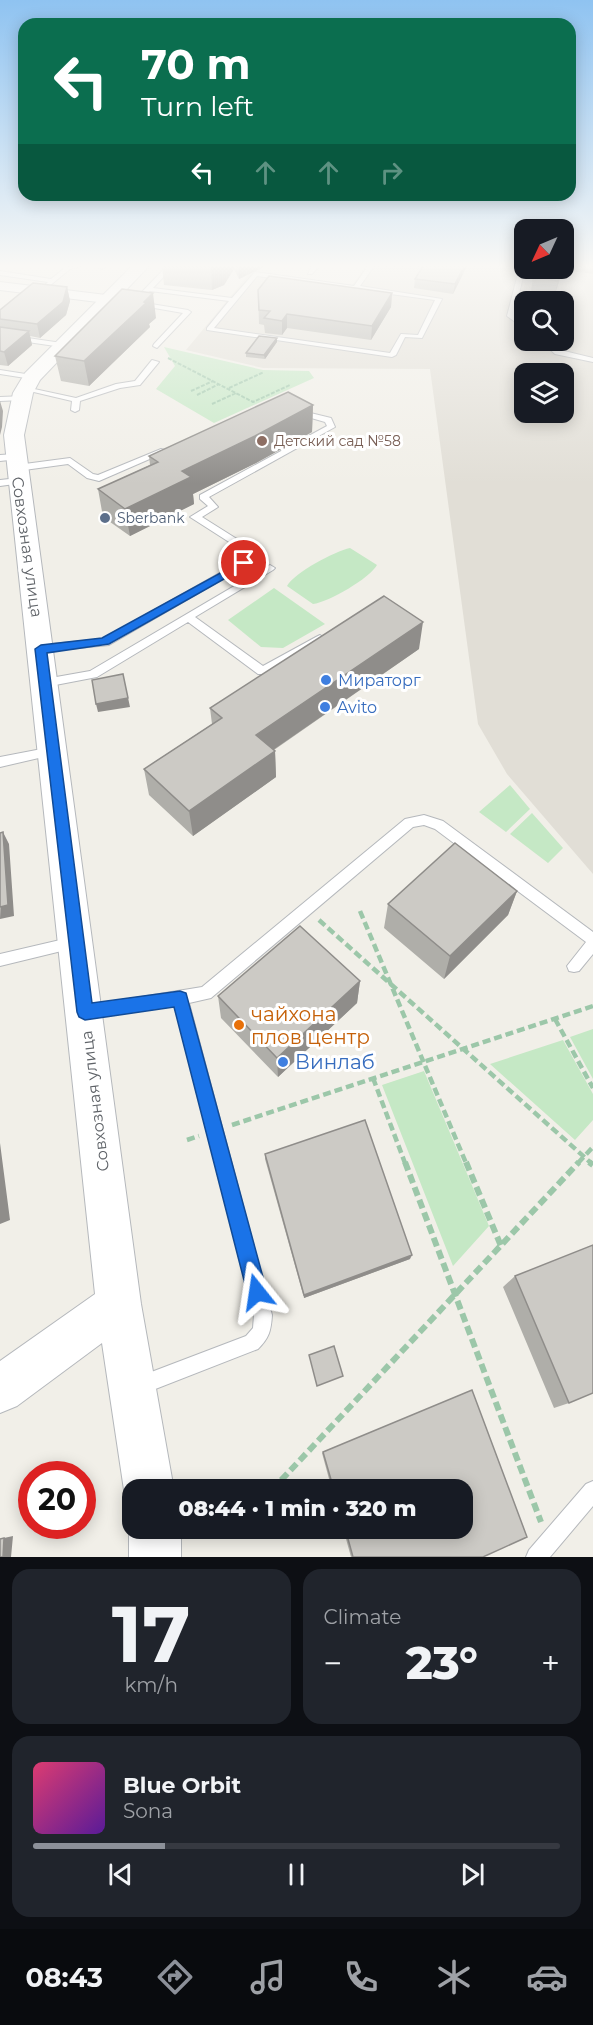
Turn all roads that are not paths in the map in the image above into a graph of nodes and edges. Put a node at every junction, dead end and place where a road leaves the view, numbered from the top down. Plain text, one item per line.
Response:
1 (18, 339) edge
2 (69, 339) edge
3 (164, 339) edge
4 (277, 339) edge
5 (401, 339) edge
6 (62, 345) junction
7 (157, 346) dead end
8 (557, 351) edge
9 (593, 360) edge
10 (155, 362) dead end
11 (0, 372) edge
12 (20, 391) edge
13 (76, 400) junction
14 (291, 409) edge
15 (75, 410) dead end
16 (173, 447) edge
17 (10, 469) edge
18 (270, 568) dead end
19 (188, 617) junction
20 (328, 634) edge
21 (41, 649) junction
22 (45, 683) junction
23 (54, 750) junction
24 (0, 762) edge
25 (77, 942) junction
26 (593, 942) edge
27 (0, 960) edge
28 (574, 966) dead end
29 (180, 998) junction
30 (85, 1012) junction
31 (119, 1304) junction
32 (0, 1389) edge
33 (132, 1389) junction
34 (147, 1479) edge
35 (593, 1491) edge
36 (155, 1539) edge
37 (543, 1549) edge
38 (155, 1557) edge

1 - 6 lane
2 - 6 street
3 - 7 lane
4 - 5 lane
6 - 12 street
8 - 9 lane
10 - 13 lane
11 - 12 lane
12 - 13 lane
12 - 17 street, Совхозная улица
13 - 15 lane
14 - 21 lane
16 - 17 lane
17 - 21 street, Совхозная улица
18 - 19 lane
19 - 20 lane
19 - 22 lane
21 - 22 street, Совхозная улица
22 - 23 street, Совхозная улица
23 - 24 lane
23 - 25 street, Совхозная улица
25 - 27 lane
25 - 30 street, Совхозная улица
26 - 28 lane
26 - 29 lane
29 - 30 lane
29 - 33 lane
30 - 31 street, Совхозная улица
31 - 32 street
31 - 33 street, Совхозная улица
33 - 34 street, Совхозная улица
35 - 37 lane
36 - 38 street

